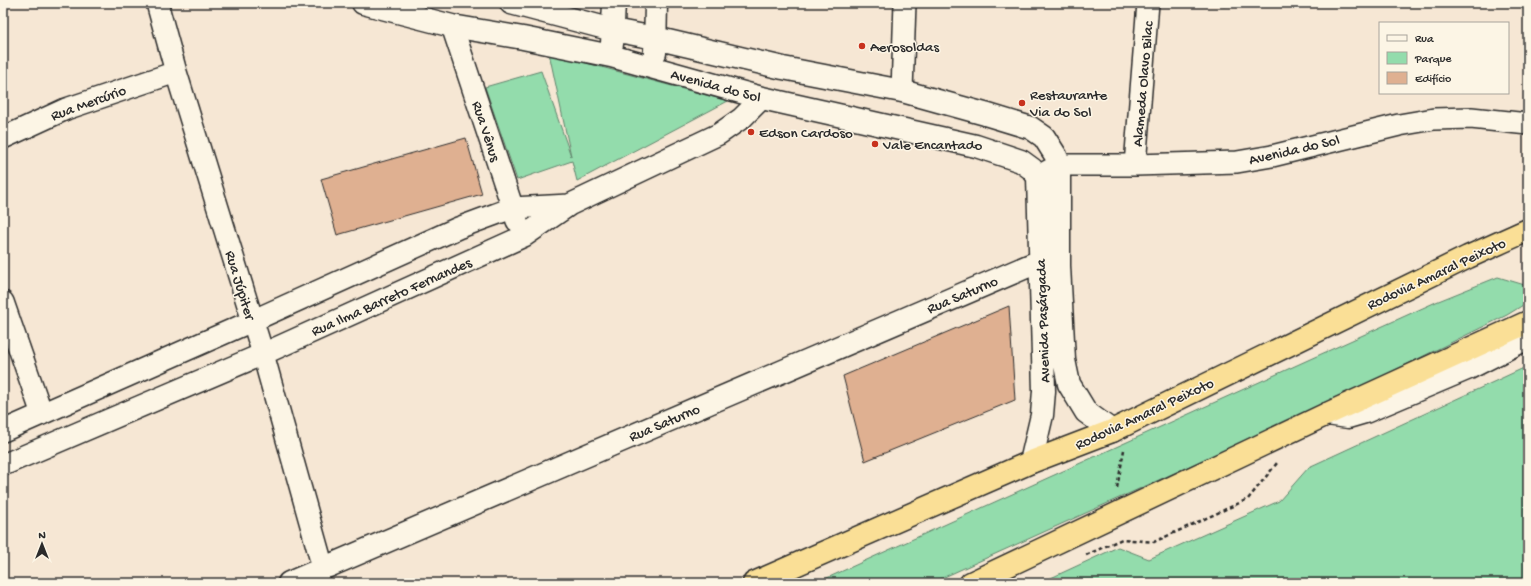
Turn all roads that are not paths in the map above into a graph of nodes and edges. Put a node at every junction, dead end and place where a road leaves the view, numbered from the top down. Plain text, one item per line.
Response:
1 (157, 3) edge
2 (511, 3) edge
3 (614, 3) edge
4 (656, 3) edge
5 (905, 3) edge
6 (1148, 3) edge
7 (373, 4) edge
8 (452, 26) junction
9 (614, 30) junction
10 (655, 38) junction
11 (611, 56) junction
12 (655, 68) junction
13 (176, 72) junction
14 (902, 91) junction
15 (762, 98) junction
16 (1528, 124) edge
17 (3, 138) edge
18 (1058, 165) junction
19 (1135, 165) junction
20 (1038, 177) junction
21 (569, 205) junction
22 (512, 208) junction
23 (1528, 230) edge
24 (524, 236) junction
25 (1528, 248) edge
26 (1468, 256) junction
27 (1040, 261) junction
28 (3, 302) edge
29 (252, 321) junction
30 (1528, 322) edge
31 (1528, 338) edge
32 (263, 354) junction
33 (42, 414) junction
34 (1326, 414) junction
35 (1120, 426) junction
36 (3, 431) edge
37 (1031, 462) junction
38 (3, 465) edge
39 (323, 568) junction
40 (289, 583) edge
41 (754, 583) edge
42 (971, 583) edge

1 - 13 street, Rua Júpiter
2 - 9 main road, Avenida do Sol
3 - 9 main road
4 - 10 main road
5 - 14 street
6 - 19 street, Alameda Olavo Bilac
7 - 8 main road, Avenida do Sol
8 - 11 main road, Avenida do Sol
8 - 22 street, Rua Vênus
9 - 10 main road, Avenida do Sol
9 - 11 main road
10 - 12 main road
10 - 14 main road, Avenida do Sol
11 - 12 main road, Avenida do Sol
12 - 15 main road, Avenida do Sol
13 - 17 street, Rua Mercúrio
13 - 29 street, Rua Júpiter
14 - 18 main road, Avenida do Sol
15 - 20 main road, Avenida do Sol
15 - 21 street, Rua Ilma Barreto Fernandes
16 - 19 street, Avenida do Sol
18 - 19 street, Avenida do Sol
18 - 20 street
18 - 35 main road, Avenida Pasárgada
20 - 27 main road, Avenida Pasárgada
21 - 22 street
21 - 24 street, Rua Ilma Barreto Fernandes
22 - 24 street, Rua Vênus
22 - 29 street
23 - 26 highway, Rodovia Amaral Peixoto
24 - 32 street, Rua Ilma Barreto Fernandes
25 - 26 highway
26 - 35 highway, Rodovia Amaral Peixoto
27 - 37 main road, Avenida Pasárgada
27 - 39 main road, Rua Saturno
28 - 33 street
29 - 32 street, Rua Júpiter
29 - 33 street
30 - 34 highway
31 - 34 main road
32 - 38 street, Rua Ilma Barreto Fernandes
32 - 39 street, Rua Júpiter
33 - 36 street
34 - 42 highway
35 - 37 highway, Rodovia Amaral Peixoto
37 - 41 highway, Rodovia Amaral Peixoto
39 - 40 main road, Rua Saturno

